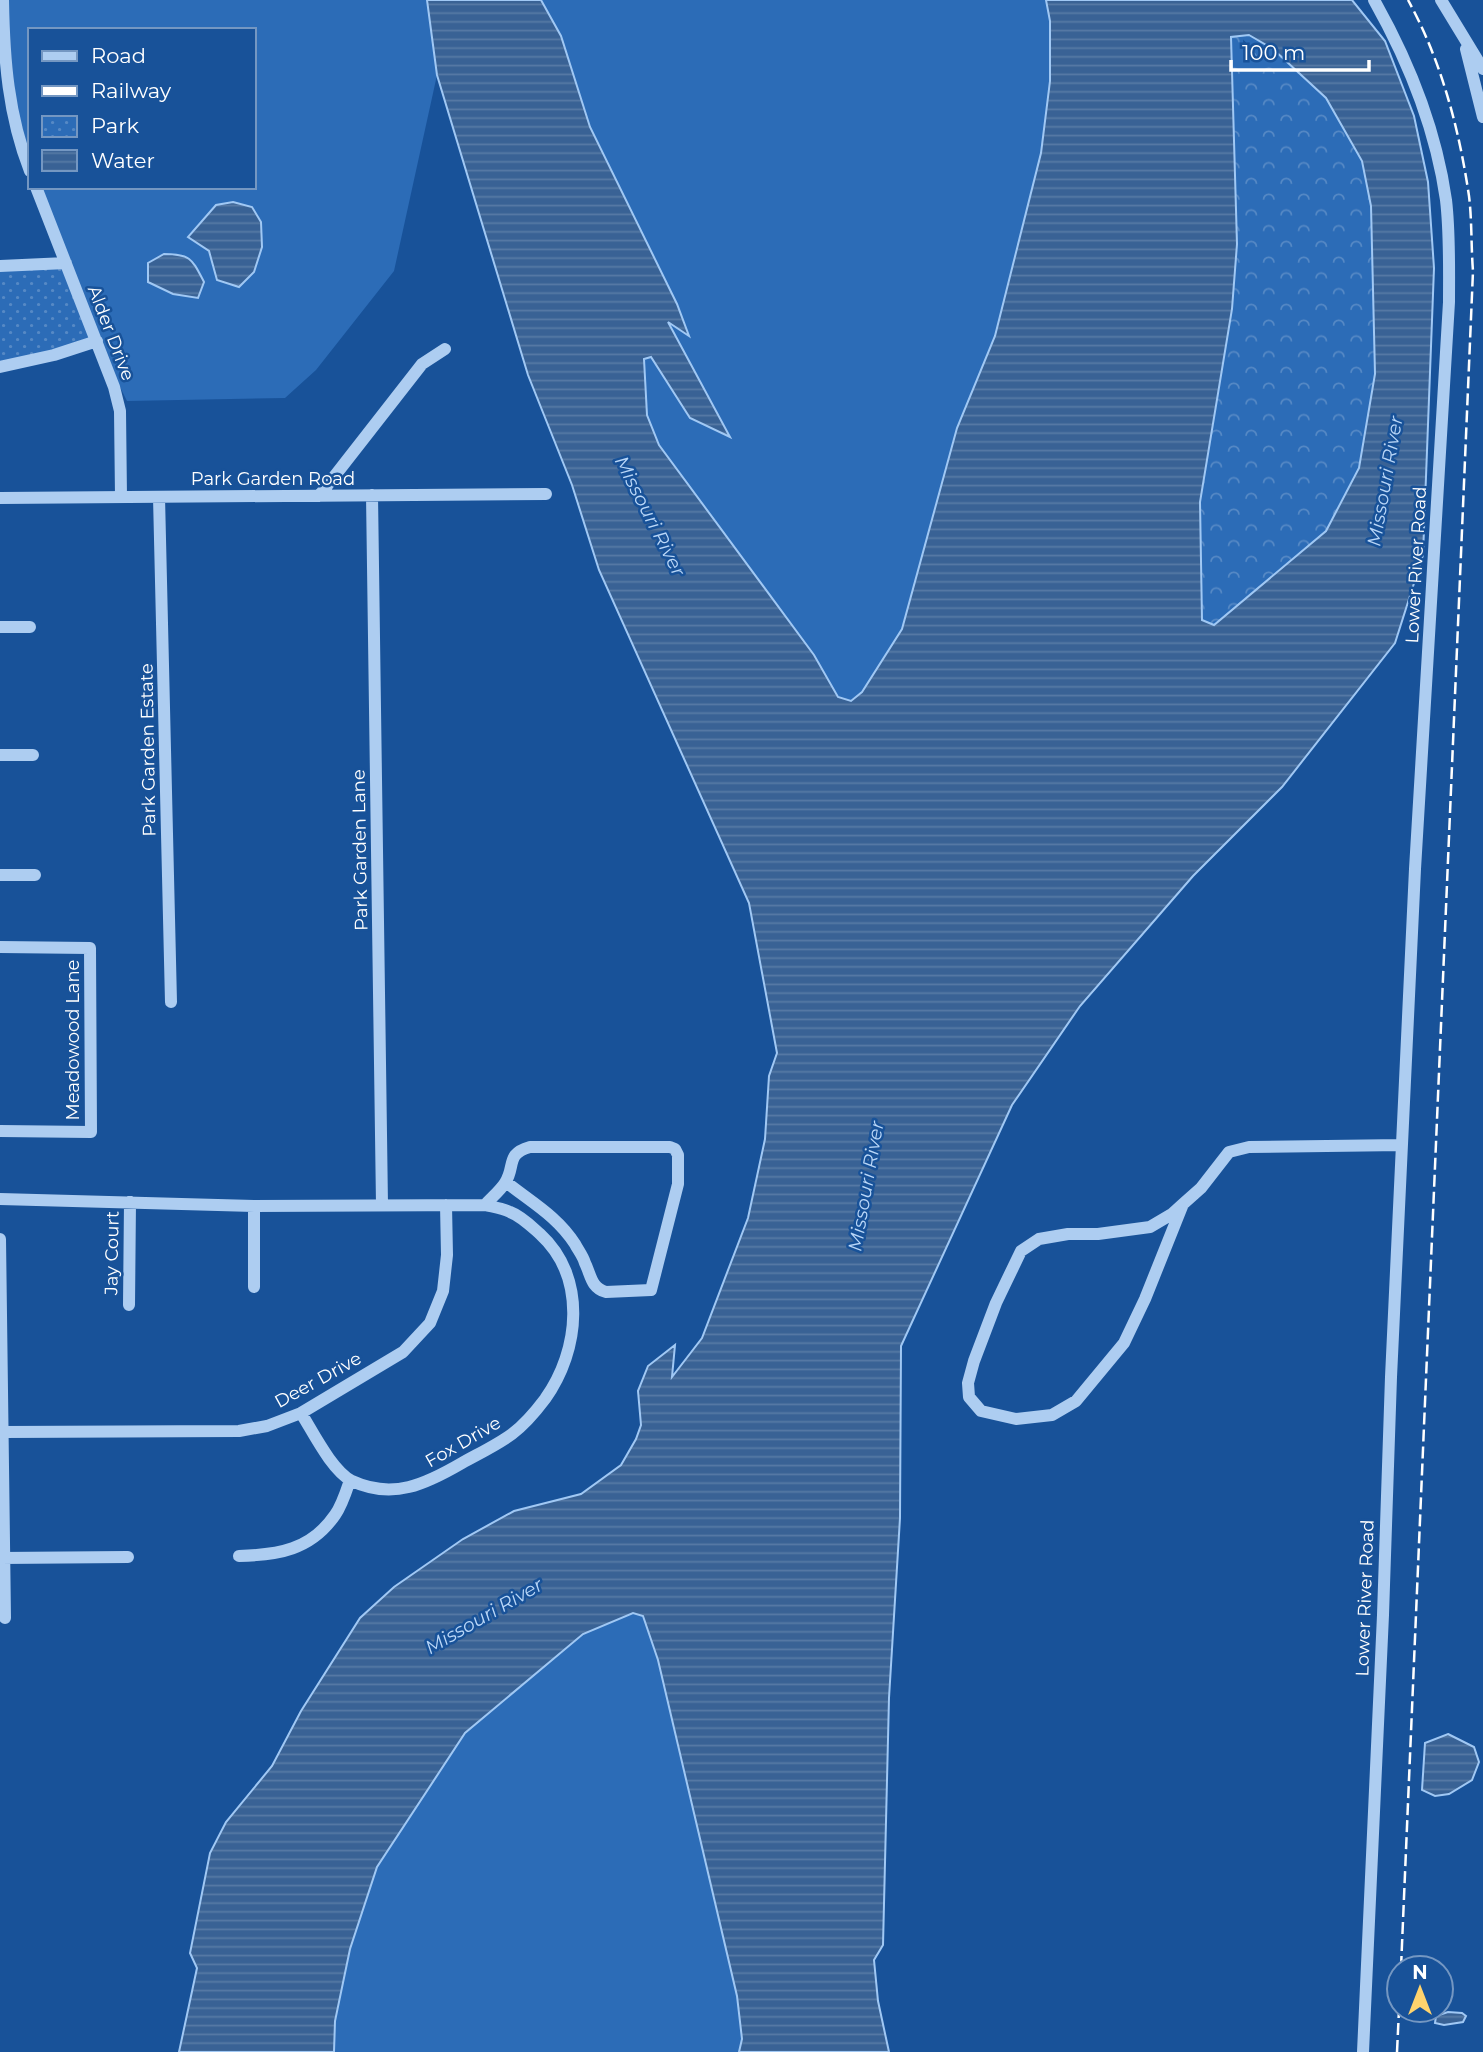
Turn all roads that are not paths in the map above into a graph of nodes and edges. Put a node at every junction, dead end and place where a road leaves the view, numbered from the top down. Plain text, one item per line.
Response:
1 (3, 0) edge
2 (1374, 0) edge
3 (1441, 0) edge
4 (1465, 41) junction
5 (1483, 69) edge
6 (1482, 110) edge
7 (28, 165) edge
8 (37, 189) edge
9 (66, 263) junction
10 (0, 266) edge
11 (97, 341) junction
12 (445, 349) dead end
13 (0, 367) edge
14 (546, 494) dead end
15 (372, 495) junction
16 (319, 496) junction
17 (121, 497) junction
18 (159, 497) junction
19 (0, 498) edge
20 (0, 627) edge
21 (30, 627) dead end
22 (0, 755) edge
23 (33, 755) dead end
24 (0, 875) edge
25 (35, 875) dead end
26 (0, 947) edge
27 (172, 1002) dead end
28 (0, 1132) edge
29 (1402, 1145) junction
30 (506, 1182) junction
31 (0, 1199) edge
32 (130, 1202) junction
33 (1184, 1204) junction
34 (383, 1205) junction
35 (446, 1205) junction
36 (485, 1205) junction
37 (254, 1206) junction
38 (0, 1239) edge
39 (254, 1287) dead end
40 (129, 1305) dead end
41 (301, 1413) junction
42 (3, 1432) junction
43 (350, 1480) junction
44 (239, 1556) dead end
45 (128, 1557) dead end
46 (2, 1558) edge
47 (5, 1618) dead end
48 (1363, 2052) edge

1 - 7 street
2 - 29 street, Lower River Road
3 - 4 street
4 - 5 street
4 - 6 street
8 - 9 street, Alder Drive
9 - 10 street
9 - 11 street, Alder Drive
11 - 13 street
11 - 17 street, Alder Drive
12 - 16 street
14 - 15 street, Park Garden Road
15 - 16 street, Park Garden Road
15 - 34 street, Park Garden Lane
16 - 18 street, Park Garden Road
17 - 18 street, Park Garden Road
17 - 19 street, Park Garden Road
18 - 27 street, Park Garden Estate
20 - 21 street
22 - 23 street
24 - 25 street
26 - 28 street, Meadowood Lane
29 - 33 street
29 - 48 street, Lower River Road
30 - 30 street
30 - 36 street
31 - 32 street, Fox Drive
32 - 37 street, Fox Drive
32 - 40 street, Jay Court
33 - 33 street
34 - 35 street, Fox Drive
34 - 37 street, Fox Drive
35 - 36 street, Fox Drive
35 - 41 street, Deer Drive
36 - 43 street, Fox Drive
37 - 39 street
38 - 42 street
41 - 42 street, Deer Drive
41 - 43 street
42 - 46 street
43 - 44 street
45 - 46 street
46 - 47 street

